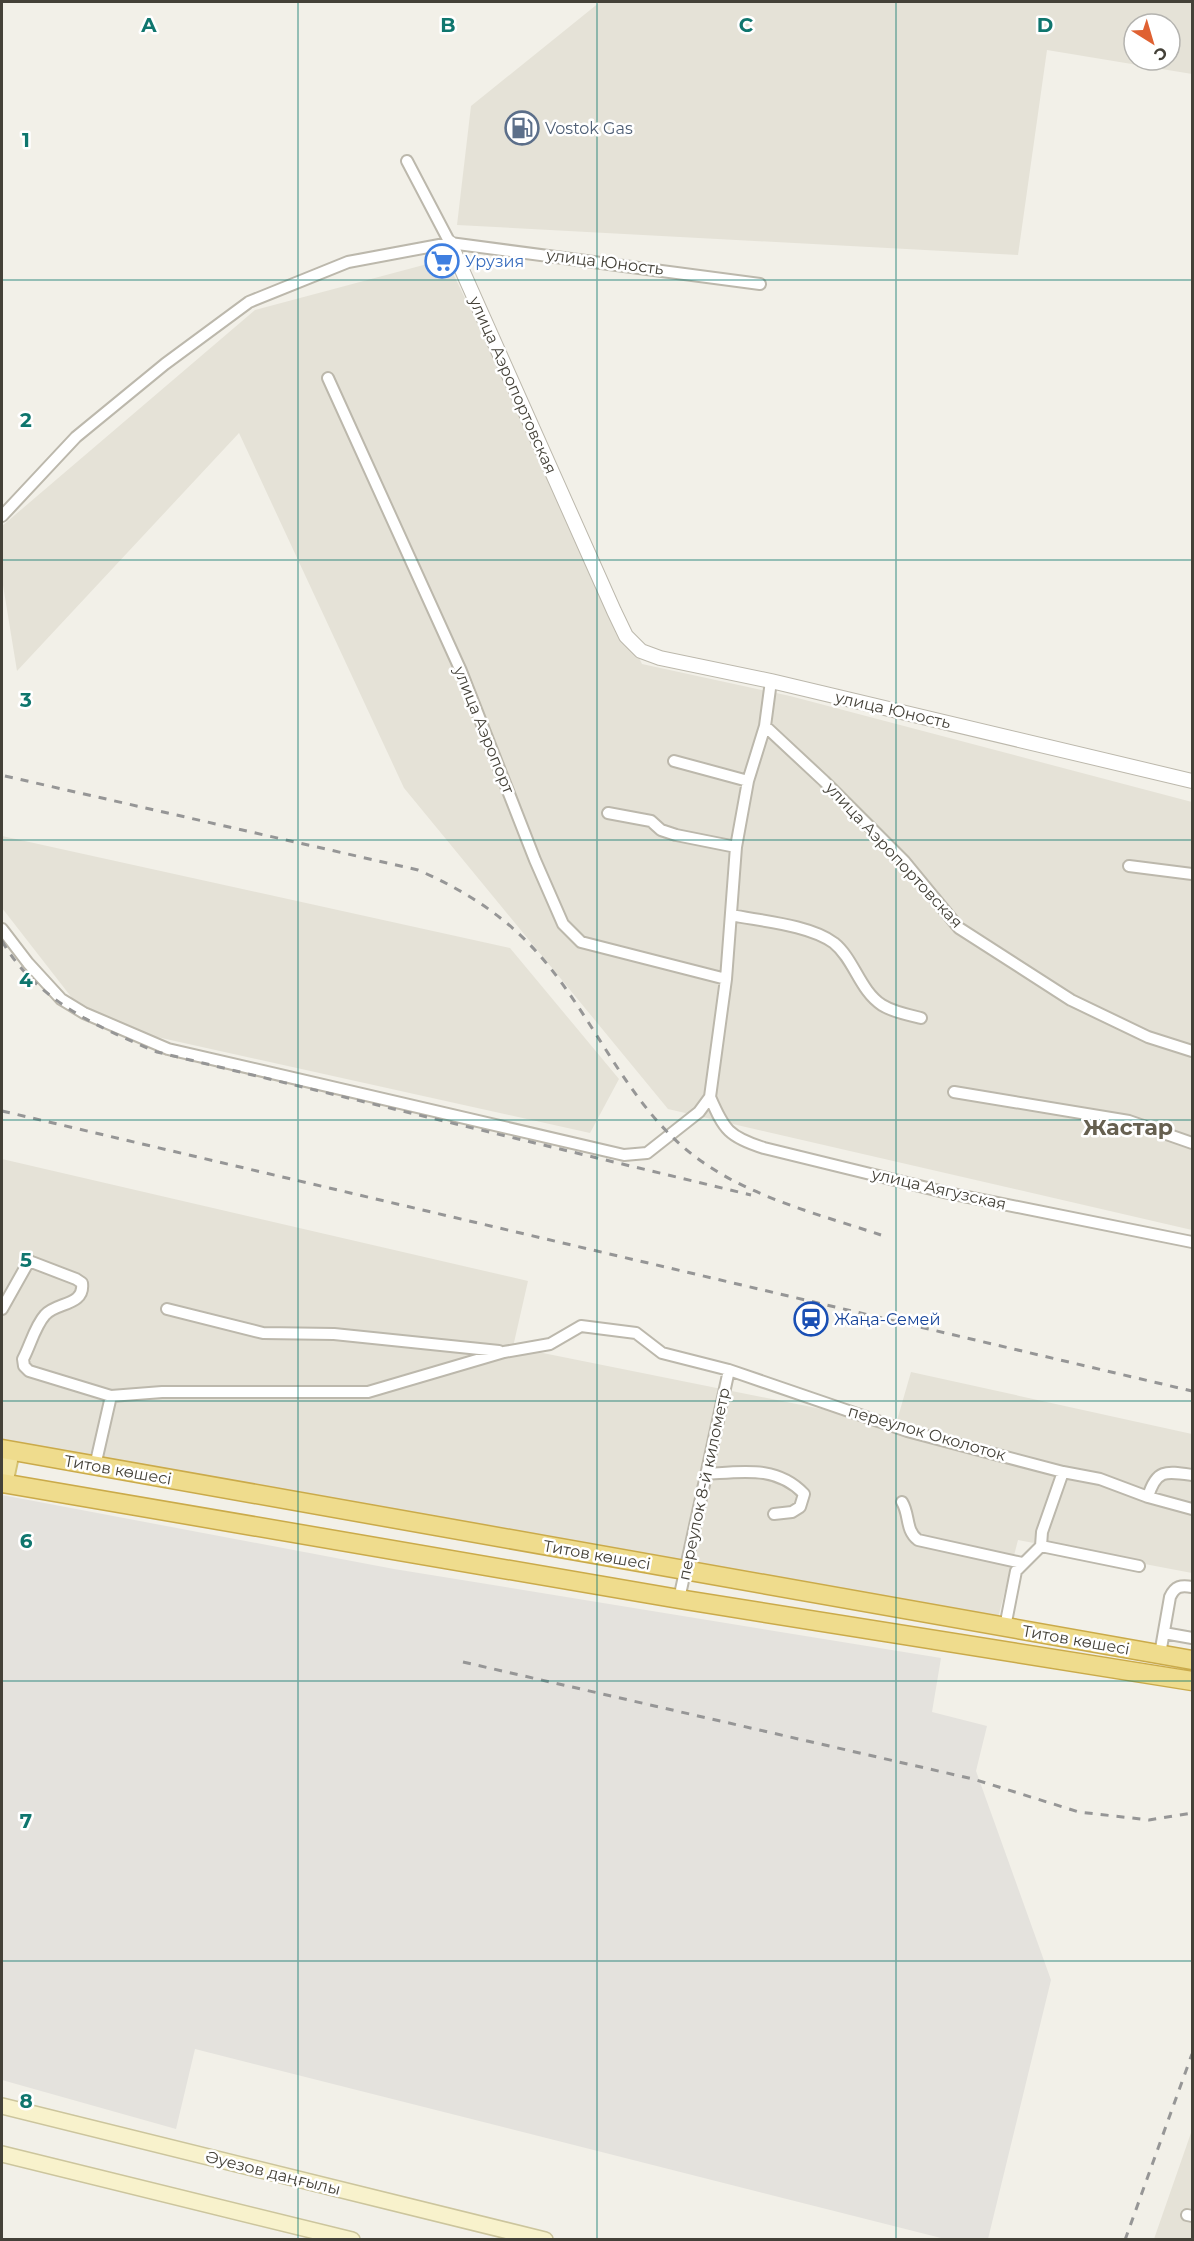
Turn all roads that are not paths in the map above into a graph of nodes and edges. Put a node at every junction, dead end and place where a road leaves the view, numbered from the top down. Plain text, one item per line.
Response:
1 (407, 161) dead end
2 (450, 243) junction
3 (760, 284) dead end
4 (328, 378) dead end
5 (2, 516) edge
6 (614, 611) joint
7 (771, 681) junction
8 (765, 726) junction
9 (674, 761) dead end
10 (748, 781) junction
11 (1192, 781) edge
12 (608, 813) dead end
13 (736, 847) junction
14 (1129, 866) dead end
15 (1192, 874) edge
16 (731, 915) junction
17 (2, 929) edge
18 (726, 979) junction
19 (921, 1018) dead end
20 (1192, 1051) edge
21 (954, 1092) dead end
22 (710, 1097) junction
23 (1192, 1143) edge
24 (1192, 1242) edge
25 (2, 1309) edge
26 (167, 1309) dead end
27 (504, 1352) junction
28 (729, 1370) junction
29 (111, 1396) junction
30 (6, 1450) edge
31 (95, 1466) junction
32 (1063, 1472) junction
33 (706, 1474) junction
34 (1192, 1475) edge
35 (3, 1483) edge
36 (1148, 1497) junction
37 (902, 1502) dead end
38 (1192, 1509) edge
39 (774, 1514) dead end
40 (1041, 1546) junction
41 (1022, 1563) junction
42 (1139, 1566) dead end
43 (684, 1571) junction
44 (1192, 1587) edge
45 (679, 1599) junction
46 (1005, 1627) junction
47 (1164, 1633) junction
48 (1192, 1638) edge
49 (1160, 1654) junction
50 (1192, 1660) edge
51 (1192, 1681) edge
52 (2, 2106) edge
53 (2, 2154) edge
54 (352, 2240) edge
55 (545, 2240) edge

1 - 2 street, улица Аэропортовская
2 - 3 street, улица Юность
2 - 5 street, улица Юность
2 - 6 street, улица Аэропортовская
4 - 18 street, улица Аэропорт
6 - 7 street, улица Юность
7 - 8 street
7 - 11 street, улица Юность
8 - 10 street
8 - 20 street, улица Аэропортовская
9 - 10 street
10 - 13 street
12 - 13 street
13 - 16 street
14 - 15 street
16 - 18 street
16 - 19 street
17 - 22 street
18 - 22 street
21 - 23 street
22 - 24 street, улица Аягузская
25 - 29 street
26 - 27 street
27 - 28 street, переулок Околоток
27 - 29 street
28 - 32 street, переулок Околоток
28 - 33 street, переулок 8-й километр
29 - 31 street
30 - 31 highway, Титов көшесі
30 - 35 main road
31 - 43 highway, Титов көшесі
32 - 36 street, переулок Околоток
32 - 40 street
33 - 39 street
33 - 43 street, переулок 8-й километр
34 - 36 street
35 - 45 highway, Титов көшесі
36 - 38 street, переулок Околоток
37 - 41 street
40 - 41 street
40 - 42 street
41 - 46 street
43 - 45 street, переулок 8-й километр
43 - 46 highway, Титов көшесі
44 - 47 street
45 - 51 highway, Титов көшесі
46 - 49 highway, Титов көшесі
47 - 48 street
47 - 49 street
49 - 50 highway, Титов көшесі
52 - 55 main road, Әуезов даңғылы
53 - 54 main road

